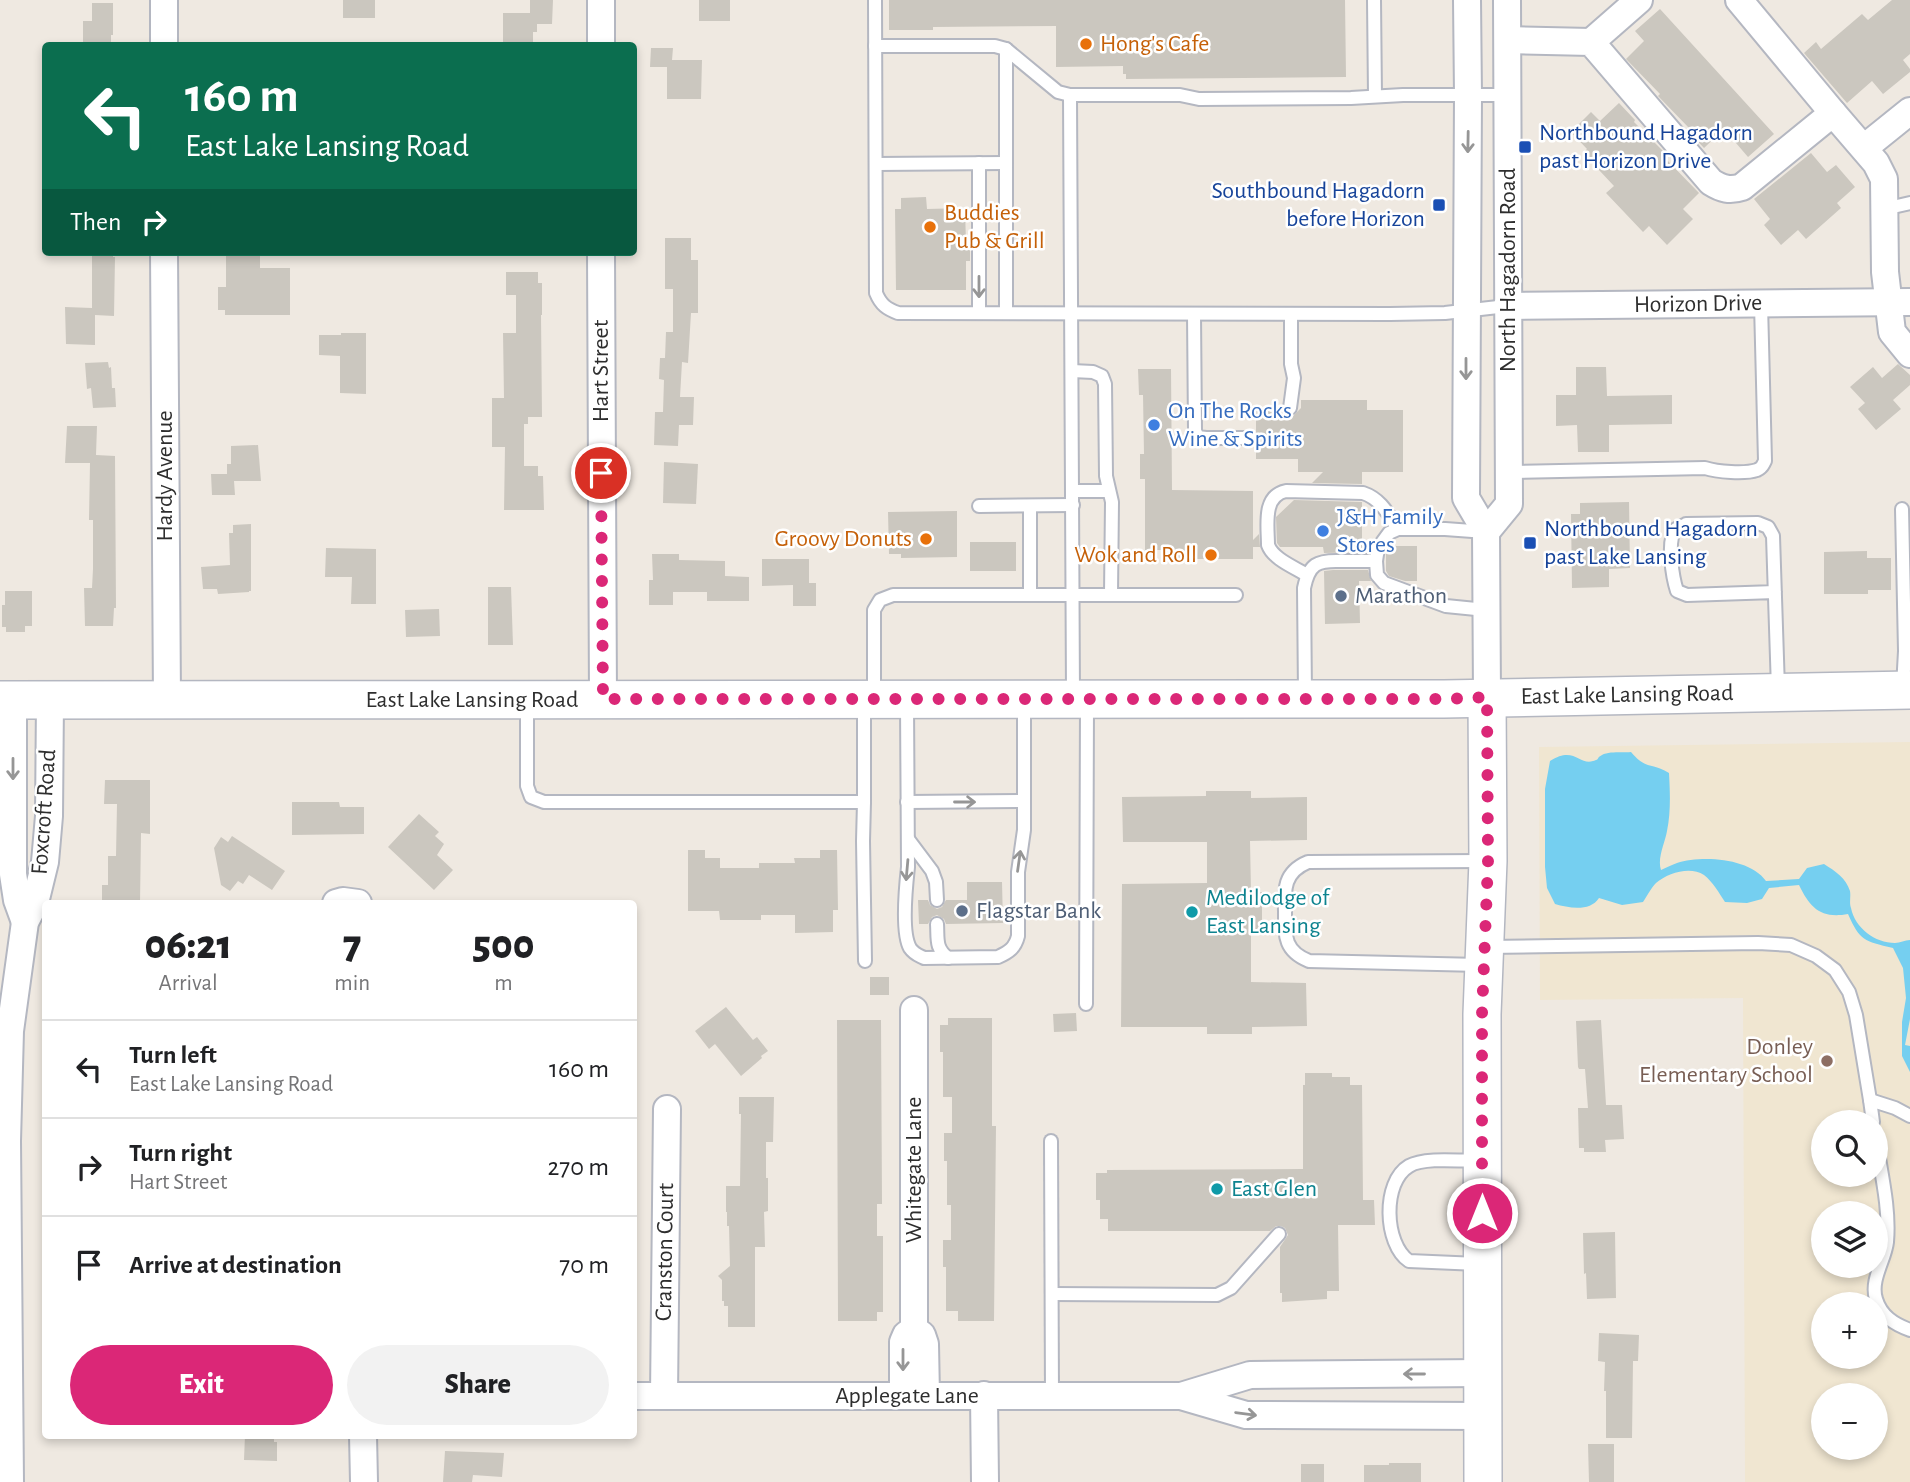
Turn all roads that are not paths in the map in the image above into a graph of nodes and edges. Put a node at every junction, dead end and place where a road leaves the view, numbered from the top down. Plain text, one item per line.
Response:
1 (164, 0) edge
2 (601, 0) edge
3 (875, 0) edge
4 (1374, 0) edge
5 (1467, 0) edge
6 (1507, 0) edge
7 (1639, 0) edge
8 (1739, 0) edge
9 (1508, 40) junction
10 (164, 42) edge
11 (601, 42) edge
12 (1591, 42) junction
13 (875, 46) junction
14 (1006, 49) junction
15 (1070, 95) junction
16 (1468, 95) junction
17 (1507, 95) junction
18 (1374, 96) junction
19 (1910, 111) edge
20 (1833, 113) junction
21 (1864, 148) junction
22 (979, 163) junction
23 (1006, 163) junction
24 (876, 164) junction
25 (1910, 203) edge
26 (1884, 209) junction
27 (164, 256) edge
28 (601, 256) edge
29 (1899, 302) edge
30 (1761, 304) junction
31 (1507, 306) junction
32 (1466, 310) junction
33 (979, 313) junction
34 (1006, 313) junction
35 (1072, 313) junction
36 (1194, 314) junction
37 (1291, 314) junction
38 (1910, 354) edge
39 (1072, 371) junction
40 (1290, 408) dead end
41 (1249, 438) dead end
42 (1509, 472) junction
43 (1073, 491) junction
44 (1109, 491) junction
45 (1073, 505) junction
46 (979, 506) dead end
47 (1030, 506) junction
48 (1902, 509) dead end
49 (1398, 529) junction
50 (1486, 532) junction
51 (1376, 561) junction
52 (1307, 575) junction
53 (1775, 592) junction
54 (1111, 594) junction
55 (1030, 595) junction
56 (1073, 595) junction
57 (1236, 595) dead end
58 (1486, 610) junction
59 (1907, 690) edge
60 (1778, 693) junction
61 (1487, 697) junction
62 (527, 699) junction
63 (603, 699) junction
64 (882, 699) junction
65 (1024, 699) junction
66 (1080, 699) junction
67 (1305, 699) junction
68 (7, 700) edge
69 (50, 700) junction
70 (167, 700) junction
71 (1023, 801) junction
72 (864, 802) junction
73 (907, 802) junction
74 (908, 839) junction
75 (1488, 862) junction
76 (937, 900) dead end
77 (25, 922) junction
78 (937, 924) dead end
79 (1485, 956) junction
80 (948, 958) junction
81 (865, 961) dead end
82 (1086, 1004) dead end
83 (914, 1010) dead end
84 (1870, 1100) junction
85 (667, 1109) dead end
86 (1871, 1110) edge
87 (1910, 1116) edge
88 (1051, 1141) dead end
89 (1482, 1161) junction
90 (1883, 1187) edge
91 (1279, 1234) dead end
92 (1482, 1264) junction
93 (1052, 1294) junction
94 (1910, 1330) edge
95 (1482, 1373) junction
96 (5, 1375) edge
97 (984, 1395) junction
98 (637, 1396) edge
99 (664, 1396) junction
100 (914, 1396) junction
101 (1052, 1396) junction
102 (1181, 1396) junction
103 (1482, 1416) junction
104 (363, 1439) edge
105 (10, 1482) edge
106 (364, 1482) edge
107 (985, 1482) edge
108 (1483, 1482) edge

1 - 10 street
2 - 11 street
3 - 13 lane
4 - 18 lane
5 - 16 street, North Hagadorn Road
6 - 9 street, North Hagadorn Road
7 - 12 street
8 - 20 street
9 - 12 street
9 - 17 street, North Hagadorn Road
12 - 20 street
13 - 14 lane
13 - 24 lane
14 - 15 lane
14 - 23 lane
15 - 18 lane
15 - 35 lane
16 - 17 lane
16 - 18 lane
16 -> 32 street, North Hagadorn Road
17 - 31 street, North Hagadorn Road
19 - 21 street
20 - 21 street
21 - 26 street
22 - 23 lane
22 - 24 lane
22 -> 33 lane
23 - 34 lane
24 - 33 lane
25 - 26 lane
26 - 29 street
27 - 70 street, Hardy Avenue
28 - 63 street, Hart Street
29 - 30 street, Horizon Drive
29 - 38 street
30 - 31 street, Horizon Drive
30 - 42 lane
31 - 32 lane
31 - 42 street, North Hagadorn Road
32 - 37 lane
32 -> 50 street, North Hagadorn Road
33 - 34 lane
34 - 35 lane
35 - 36 lane
35 - 39 lane
36 - 37 lane
36 - 41 lane
37 - 40 lane
39 - 43 lane
39 - 44 lane
42 - 50 street, North Hagadorn Road
43 - 44 lane
43 - 45 lane
44 - 54 lane
45 - 47 lane
45 - 56 lane
46 - 47 lane
47 - 55 lane
48 - 59 lane
49 - 50 lane
49 - 51 lane
49 - 52 lane
50 - 58 street
51 - 52 lane
51 - 58 lane
52 - 67 lane
53 - 53 lane
53 - 60 lane
54 - 56 lane
54 - 57 lane
55 - 56 lane
55 - 64 lane
56 - 66 lane
58 - 61 street
59 - 60 main road, East Lake Lansing Road
60 - 61 main road, East Lake Lansing Road
61 - 67 main road, East Lake Lansing Road
61 - 75 main road
62 - 63 main road, East Lake Lansing Road
62 - 70 main road, East Lake Lansing Road
62 - 72 lane
63 - 64 main road, East Lake Lansing Road
64 - 65 main road, East Lake Lansing Road
64 - 72 lane
64 - 73 lane
65 - 66 main road, East Lake Lansing Road
65 - 71 lane
66 - 67 main road, East Lake Lansing Road
66 - 82 lane
68 - 69 main road, East Lake Lansing Road
68 -> 77 street, Foxcroft Road
69 - 70 main road, East Lake Lansing Road
69 - 77 street, Foxcroft Road
73 -> 71 lane
80 -> 71 lane
72 - 81 lane
73 - 74 lane
74 - 76 lane
74 -> 80 lane
75 - 79 main road
75 - 79 lane
77 - 96 street, Foxcroft Road
78 - 80 lane
79 - 84 lane
79 - 89 main road
83 - 100 street, Whitegate Lane
84 - 86 lane
84 - 87 lane
85 - 99 street, Cranston Court
88 - 93 lane
89 - 92 main road
89 - 92 lane
90 - 94 lane
91 - 93 lane
92 - 95 main road
93 - 101 lane
95 -> 102 street, Applegate Lane
95 - 103 main road
96 - 105 street, Foxcroft Road
97 - 100 street, Applegate Lane
97 - 101 street, Applegate Lane
97 - 107 street
98 - 99 street, Applegate Lane
99 - 100 street, Applegate Lane
101 - 102 street, Applegate Lane
102 -> 103 street, Applegate Lane
103 - 108 main road
104 - 106 street

